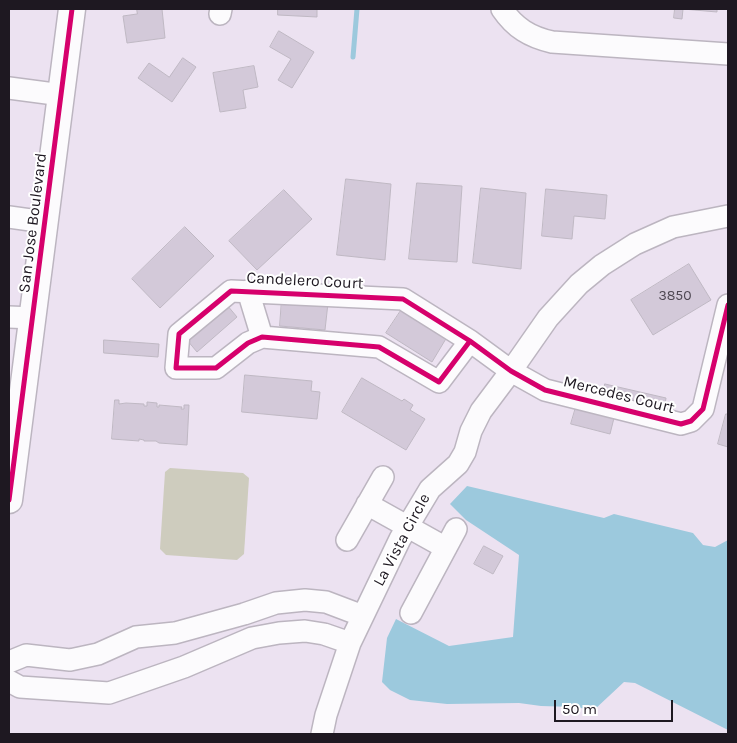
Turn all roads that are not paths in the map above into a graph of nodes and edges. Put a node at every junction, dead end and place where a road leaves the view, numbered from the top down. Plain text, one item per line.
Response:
1 (72, 9) edge
2 (505, 13) edge
3 (728, 54) edge
4 (9, 88) edge
5 (62, 94) junction
6 (728, 216) edge
7 (9, 217) edge
8 (45, 222) junction
9 (248, 291) junction
10 (728, 305) edge
11 (21, 318) edge
12 (262, 337) junction
13 (470, 341) junction
14 (511, 371) junction
15 (12, 454) edge
16 (382, 477) dead end
17 (9, 500) edge
18 (367, 504) junction
19 (408, 527) junction
20 (456, 529) dead end
21 (347, 540) dead end
22 (446, 548) junction
23 (411, 613) dead end
24 (244, 614) junction
25 (363, 616) junction
26 (167, 634) junction
27 (252, 638) junction
28 (350, 643) junction
29 (9, 662) edge
30 (180, 668) junction
31 (9, 681) edge
32 (322, 734) edge

1 - 5 main road, San Jose Boulevard
2 - 3 street
4 - 5 street
5 - 8 main road, San Jose Boulevard
6 - 14 street, La Vista Circle
7 - 8 street
8 - 11 main road, San Jose Boulevard
9 - 12 street
9 - 12 street, Candelero Court
9 - 13 street, Candelero Court
10 - 14 street, Mercedes Court
11 - 15 main road, San Jose Boulevard
12 - 13 street
13 - 14 street, Candelero Court
14 - 19 street, La Vista Circle
15 - 17 main road, San Jose Boulevard
16 - 18 street
18 - 19 street
18 - 21 street
19 - 22 street
19 - 25 street, La Vista Circle
20 - 22 street
22 - 23 street
24 - 25 street
24 - 26 street
24 - 27 street
25 - 28 street, La Vista Circle
26 - 29 street
26 - 30 street
27 - 28 street
27 - 30 street
28 - 32 street, La Vista Circle
30 - 31 street

